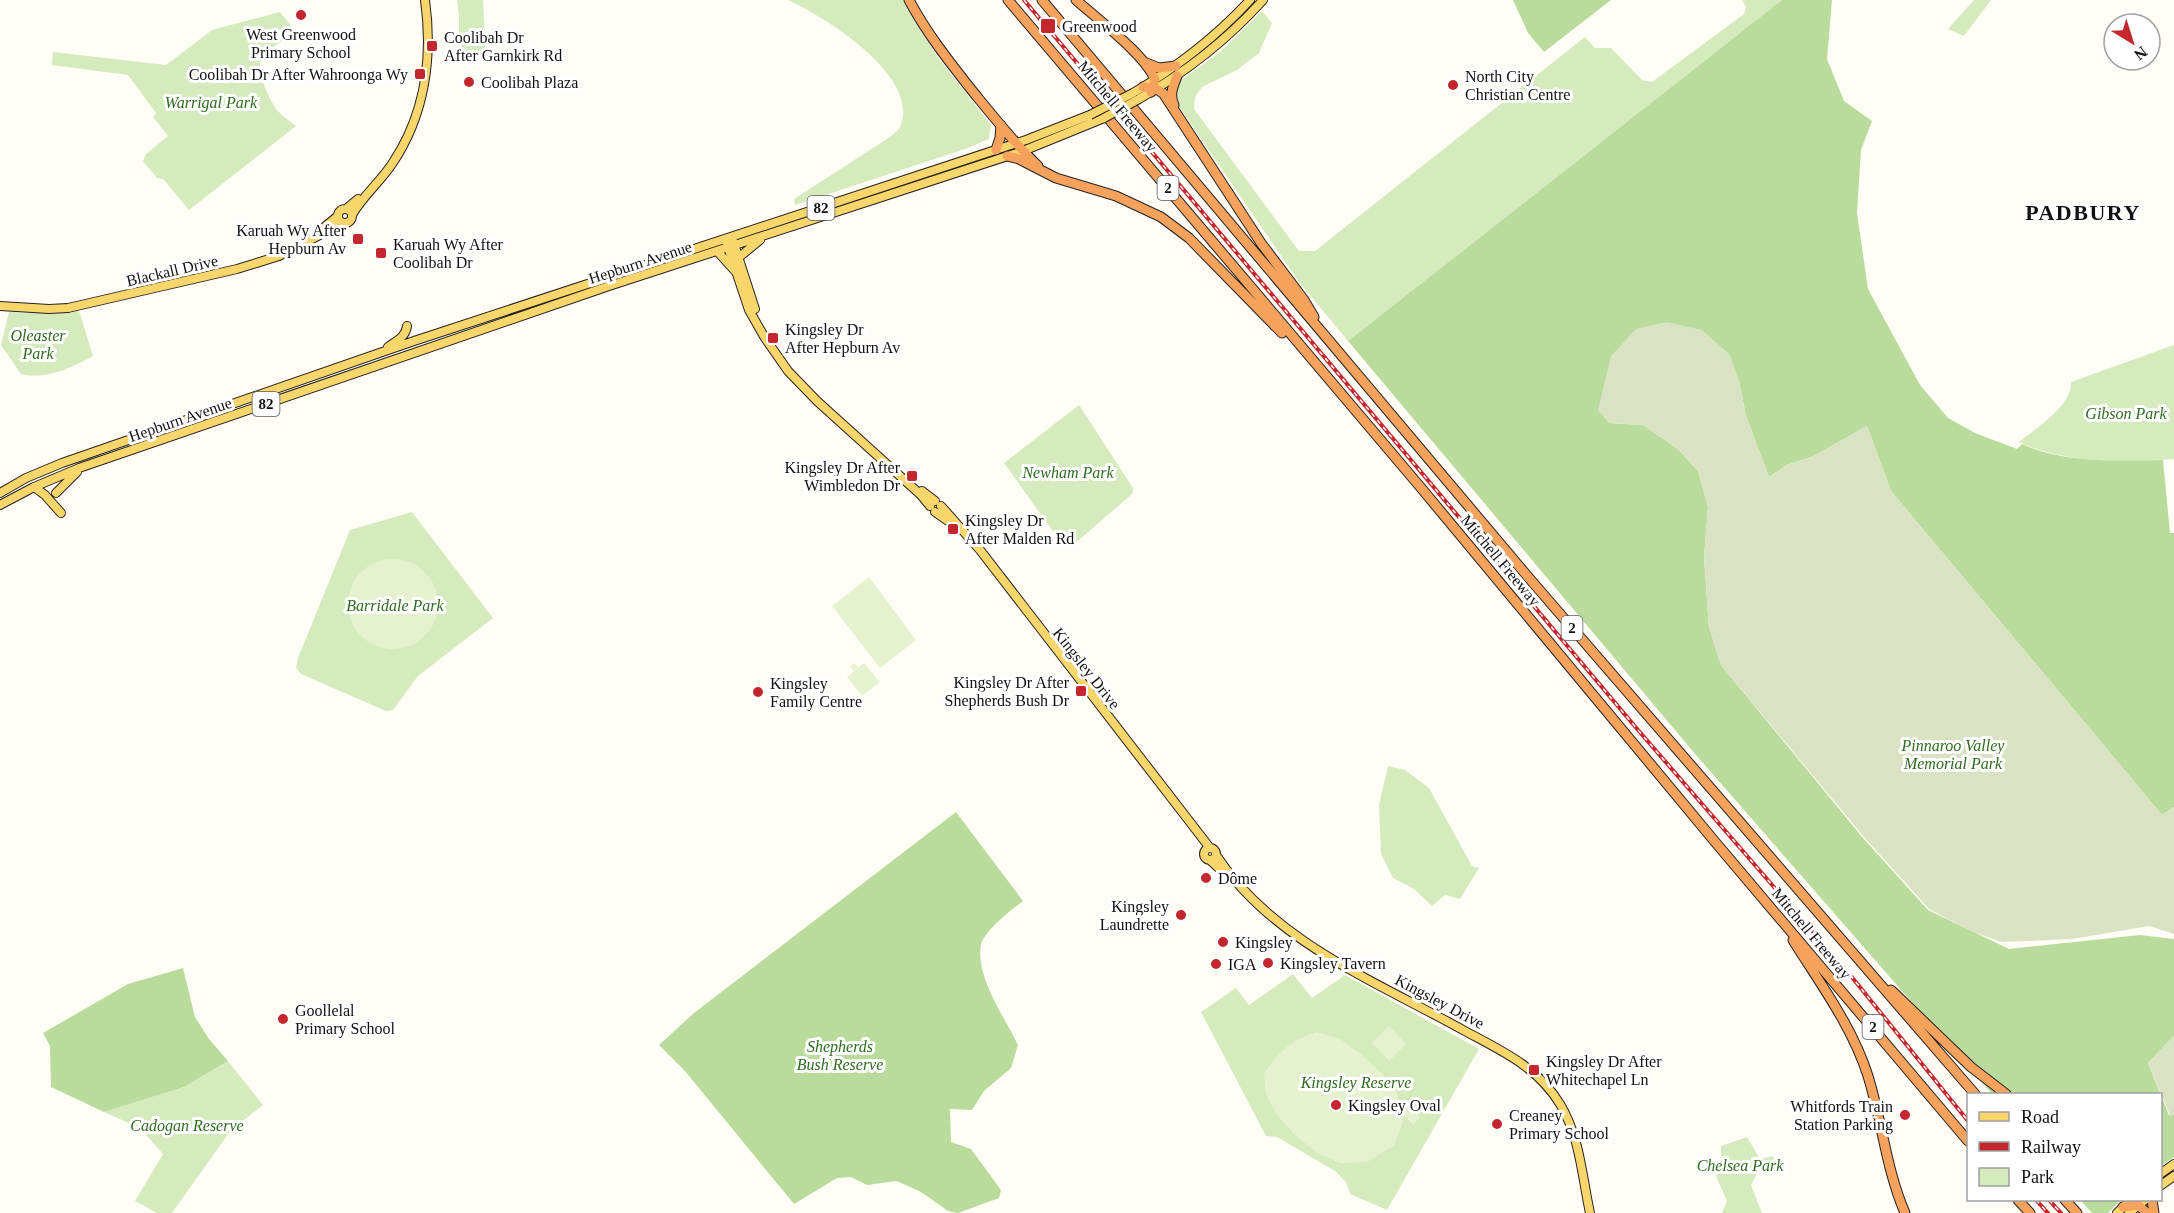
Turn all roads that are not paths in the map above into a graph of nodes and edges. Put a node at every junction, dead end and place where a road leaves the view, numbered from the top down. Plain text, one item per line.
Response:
1 (422, 0) edge
2 (909, 0) edge
3 (1008, 0) edge
4 (1042, 0) edge
5 (1076, 0) edge
6 (1250, 0) edge
7 (1263, 0) edge
8 (1142, 62) junction
9 (1176, 71) junction
10 (1152, 87) junction
11 (1179, 117) junction
12 (1092, 119) junction
13 (1001, 125) junction
14 (1016, 143) junction
15 (996, 150) junction
16 (1023, 151) junction
17 (1007, 156) junction
18 (1044, 171) junction
19 (893, 193) junction
20 (860, 194) junction
21 (349, 212) junction
22 (340, 220) junction
23 (769, 234) junction
24 (730, 242) junction
25 (717, 251) junction
26 (738, 258) junction
27 (738, 275) junction
28 (0, 304) edge
29 (407, 326) dead end
30 (1331, 344) junction
31 (357, 361) junction
32 (1326, 377) junction
33 (92, 464) junction
34 (34, 487) junction
35 (56, 493) dead end
36 (0, 494) edge
37 (0, 505) edge
38 (935, 506) junction
39 (61, 513) dead end
40 (1777, 914) junction
41 (1856, 958) junction
42 (1973, 1093) edge
43 (2004, 1093) edge
44 (1967, 1140) edge
45 (2019, 1201) edge
46 (2066, 1201) edge
47 (2130, 1206) edge
48 (1588, 1213) edge
49 (1905, 1213) edge
50 (2030, 1213) edge
51 (2077, 1213) edge
52 (2147, 1213) edge

1 - 21 main road
2 - 13 highway
3 - 32 highway, Mitchell Freeway / 2
4 - 30 highway, Mitchell Freeway / 2
5 - 8 highway
6 - 9 main road, Hepburn Avenue / 82
7 - 9 main road, Hepburn Avenue / 82
8 - 9 highway
8 - 10 highway
9 - 10 main road, Hepburn Avenue / 82
9 - 11 highway
10 - 11 highway
10 - 12 main road, Hepburn Avenue / 82, bridge
11 - 30 highway
12 - 14 main road, Hepburn Avenue / 82
12 - 16 main road, Hepburn Avenue / 82
13 - 14 highway
13 - 15 highway
14 - 15 main road, Hepburn Avenue / 82
14 - 16 highway
15 - 20 main road, Hepburn Avenue / 82
16 - 17 main road, Hepburn Avenue / 82
16 - 18 highway
17 - 18 highway
17 - 19 main road, Hepburn Avenue / 82
18 - 32 highway
19 - 20 main road
19 - 23 main road, Hepburn Avenue / 82
20 - 24 main road, Hepburn Avenue / 82
21 - 22 main road
21 - 22 main road
22 - 28 main road, Blackall Drive
23 - 24 main road, Hepburn Avenue / 82
23 - 26 main road
24 - 25 main road, Hepburn Avenue / 82
24 - 26 main road, Kingsley Drive
24 - 27 main road, Kingsley Drive
24 - 31 main road, Hepburn Avenue / 82
25 - 27 main road
25 - 33 main road, Hepburn Avenue / 82
26 - 38 main road, Kingsley Drive
27 - 38 main road, Kingsley Drive
29 - 31 main road
30 - 41 highway, Mitchell Freeway / 2
31 - 36 main road, Hepburn Avenue / 82
32 - 40 highway, Mitchell Freeway / 2
33 - 34 main road, Hepburn Avenue / 82
33 - 35 main road
34 - 37 main road, Hepburn Avenue / 82
34 - 39 main road
38 - 48 main road, Kingsley Drive
40 - 44 highway, Mitchell Freeway / 2
40 - 49 highway
41 - 42 highway, Mitchell Freeway / 2
41 - 43 highway
45 - 50 highway
46 - 51 highway
47 - 52 highway

